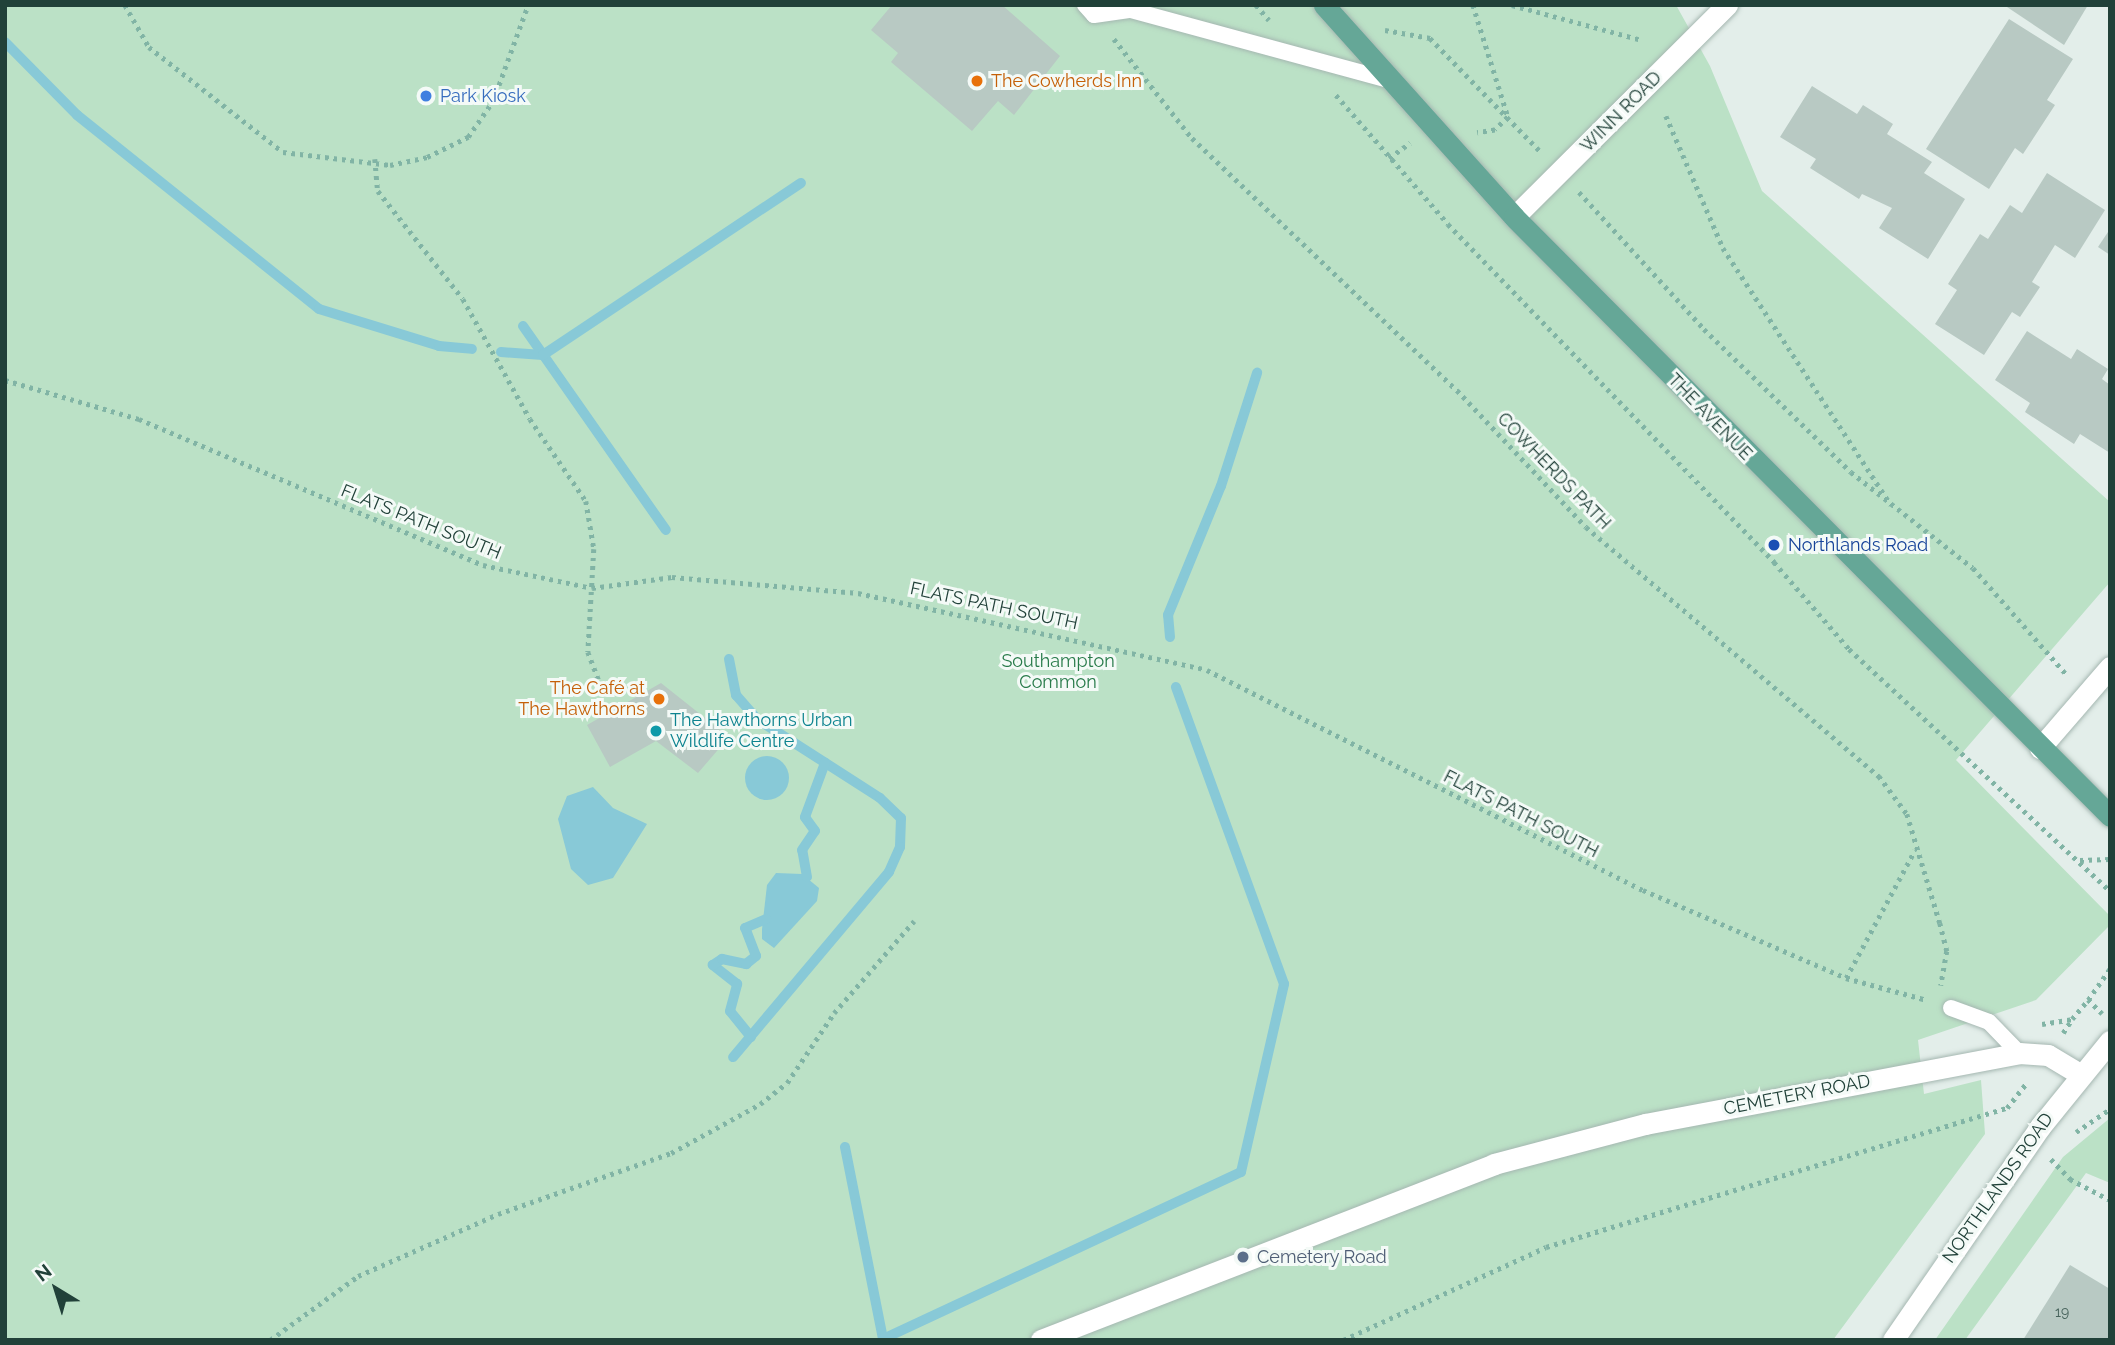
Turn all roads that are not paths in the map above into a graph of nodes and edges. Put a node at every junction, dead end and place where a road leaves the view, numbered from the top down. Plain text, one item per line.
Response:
1 (1324, 5) edge
2 (1727, 5) edge
3 (1090, 10) edge
4 (1388, 80) junction
5 (1514, 218) junction
6 (2110, 667) edge
7 (2040, 748) junction
8 (2110, 816) edge
9 (1945, 1006) road end
10 (2110, 1041) edge
11 (2019, 1052) junction
12 (2080, 1074) junction
13 (1041, 1340) edge
14 (1892, 1340) edge

1 - 4 main road, THE AVENUE
2 - 5 street, WINN ROAD
3 - 4 lane
4 - 5 main road, THE AVENUE
5 - 7 main road, THE AVENUE
6 - 7 street
7 - 8 main road, THE AVENUE
9 - 11 lane
10 - 12 street, NORTHLANDS ROAD
11 - 12 street, CEMETERY ROAD
11 - 13 street, CEMETERY ROAD
12 - 14 street, NORTHLANDS ROAD

